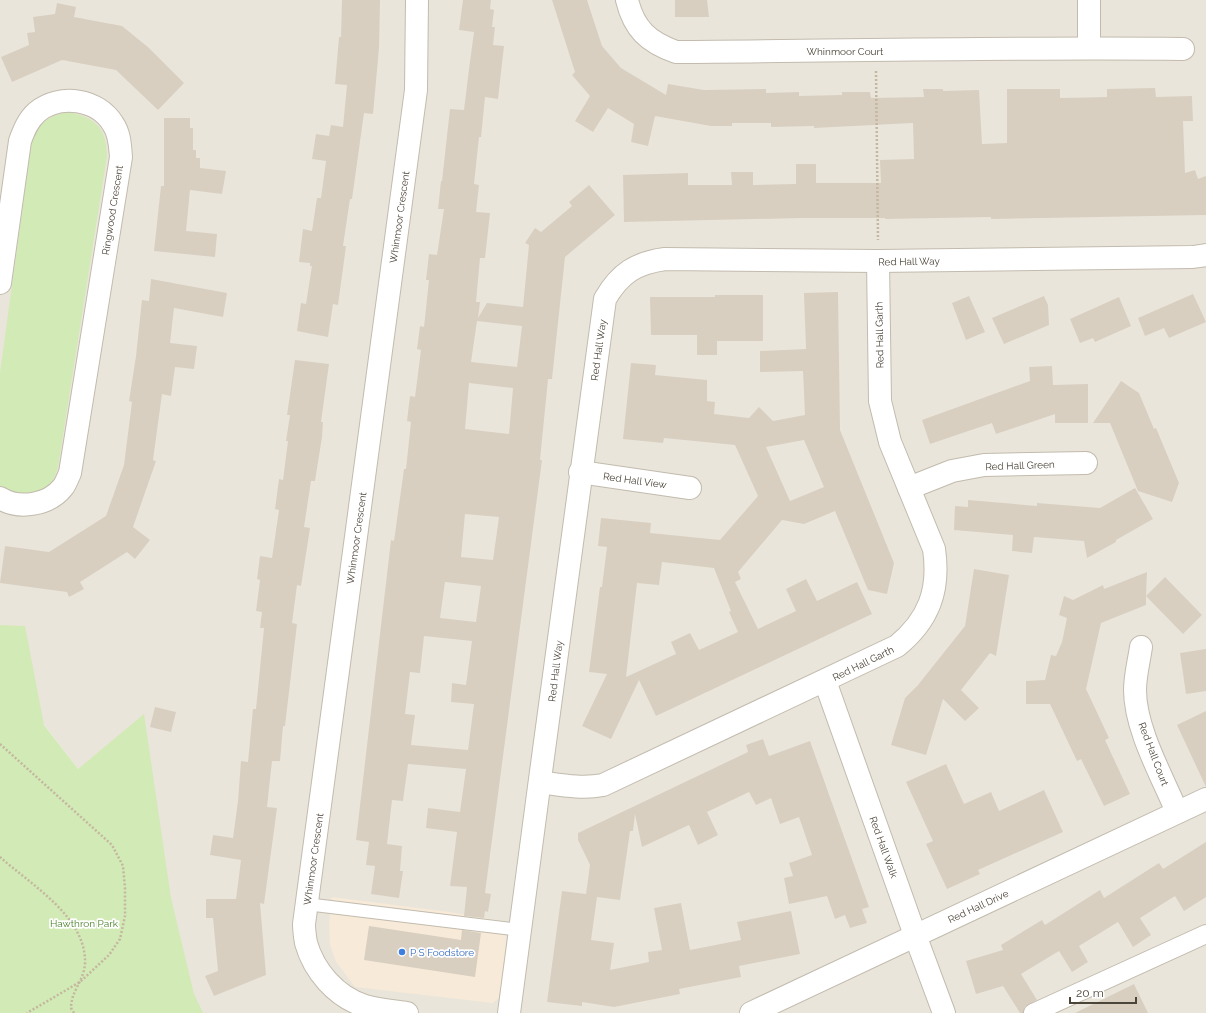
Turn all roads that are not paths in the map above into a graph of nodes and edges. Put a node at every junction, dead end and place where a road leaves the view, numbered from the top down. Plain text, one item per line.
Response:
1 (417, 0) edge
2 (627, 0) edge
3 (1089, 0) edge
4 (1089, 48) junction
5 (1183, 49) dead end
6 (1206, 255) edge
7 (878, 261) junction
8 (0, 283) edge
9 (1086, 463) dead end
10 (580, 472) junction
11 (690, 488) dead end
12 (909, 488) junction
13 (0, 498) edge
14 (1141, 647) dead end
15 (825, 681) junction
16 (540, 782) junction
17 (1206, 799) edge
18 (1177, 812) junction
19 (306, 904) junction
20 (520, 930) junction
21 (1206, 934) edge
22 (915, 935) junction
23 (408, 1013) edge
24 (508, 1013) edge
25 (751, 1013) edge
26 (944, 1013) edge
27 (1033, 1013) edge

1 - 19 street, Whinmoor Crescent
2 - 4 street, Whinmoor Court
3 - 4 street
4 - 5 street, Whinmoor Court
6 - 7 street, Red Hall Way
7 - 10 street, Red Hall Way
7 - 12 street, Red Hall Garth
8 - 13 street, Ringwood Crescent
9 - 12 street, Red Hall Green
10 - 11 street, Red Hall View
10 - 16 street, Red Hall Way
12 - 15 street, Red Hall Garth
14 - 18 street, Red Hall Court
15 - 16 street, Red Hall Garth
15 - 22 street, Red Hall Walk
16 - 20 street, Red Hall Way
17 - 18 street, Red Hall Drive
18 - 22 street, Red Hall Drive
19 - 20 lane
19 - 23 street, Whinmoor Crescent
20 - 24 street, Red Hall Way
21 - 27 street
22 - 25 street, Red Hall Drive
22 - 26 street, Red Hall Walk

